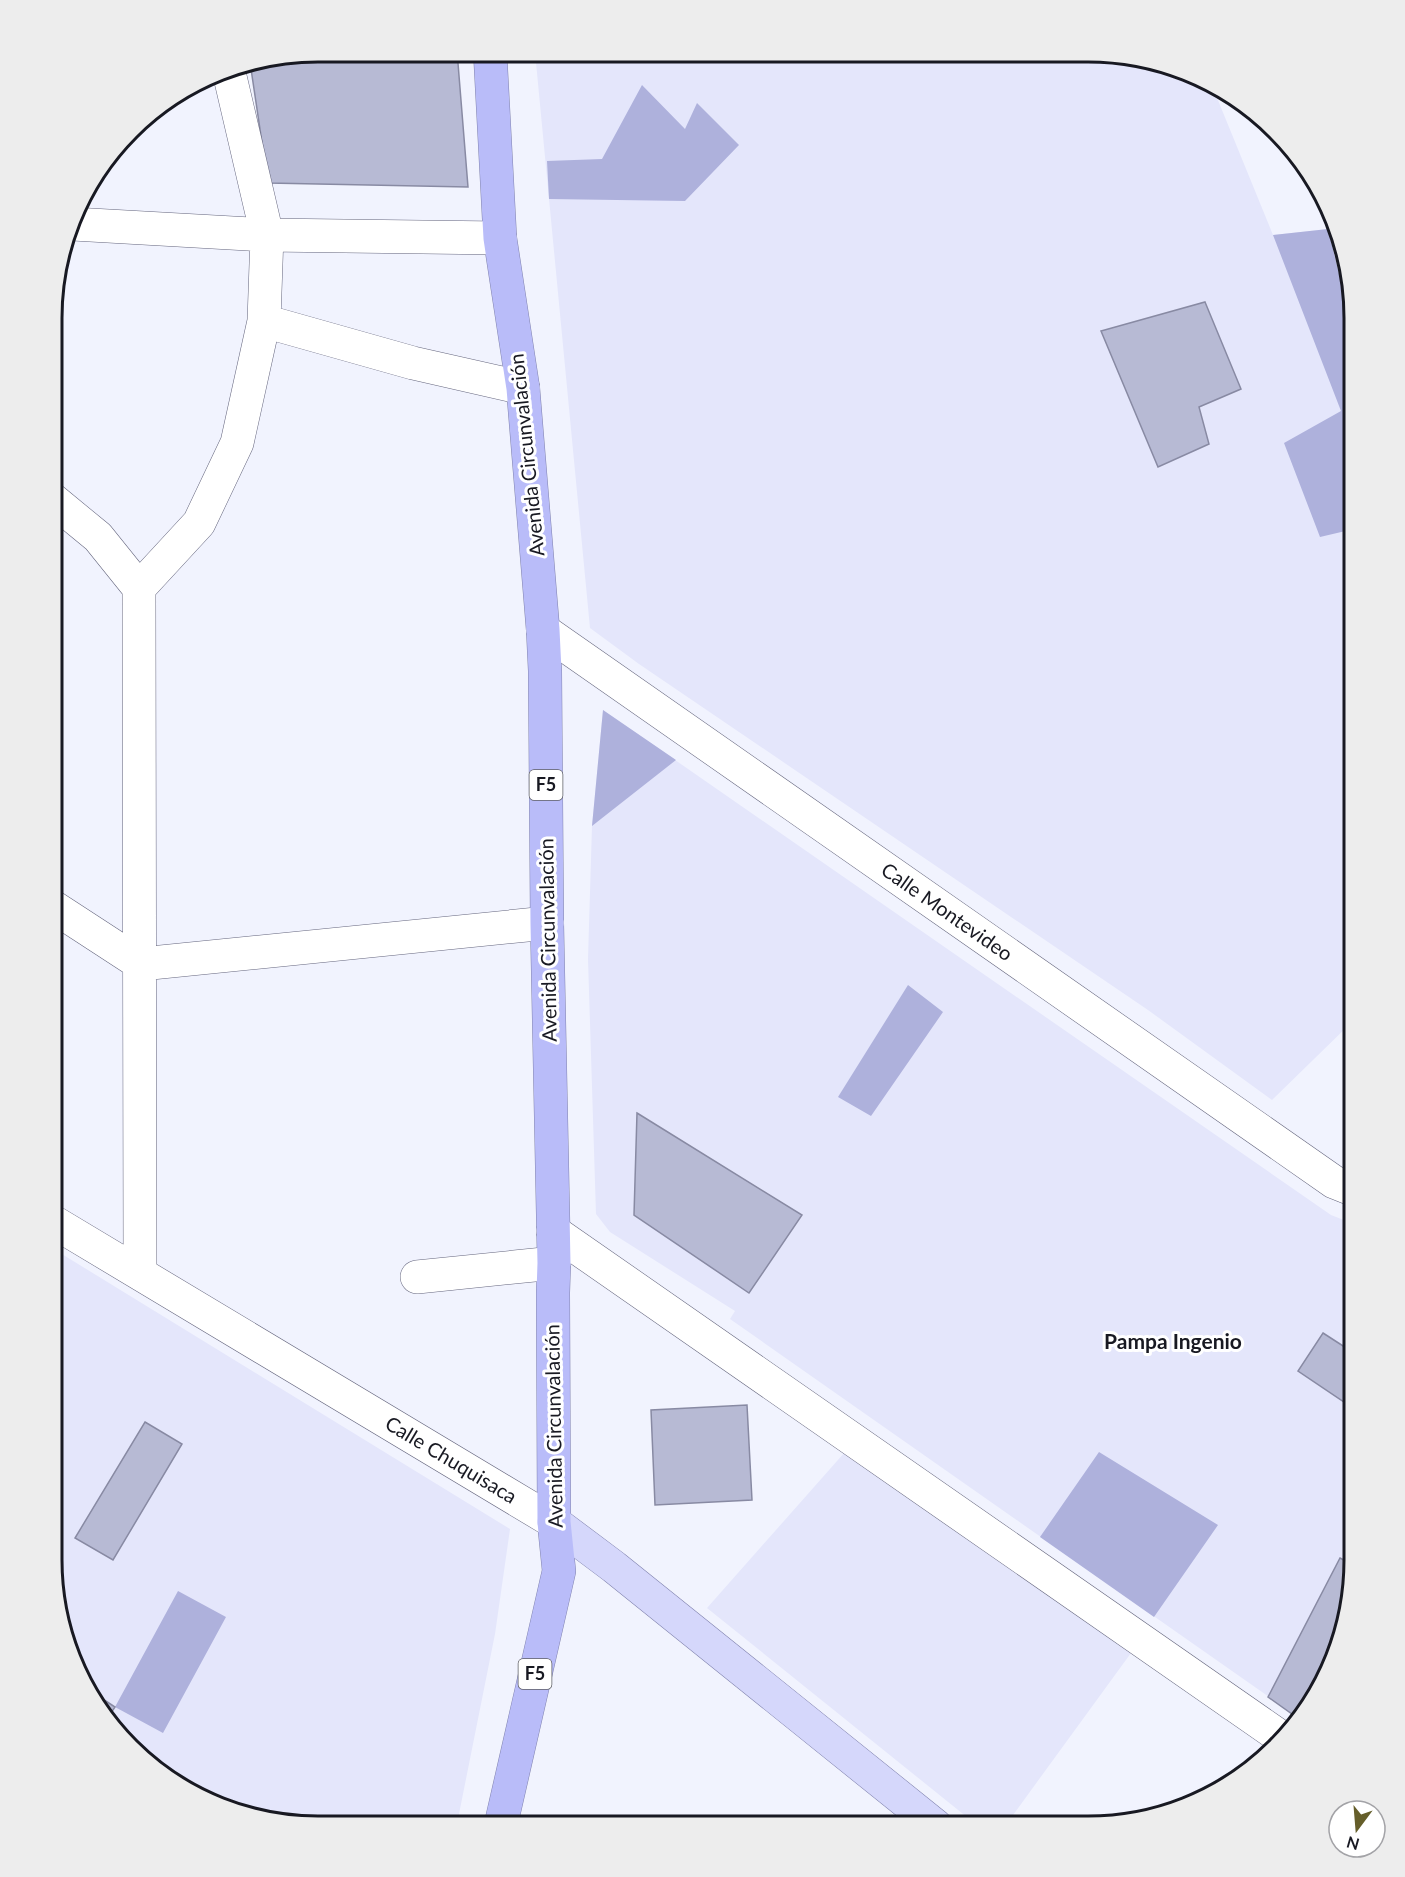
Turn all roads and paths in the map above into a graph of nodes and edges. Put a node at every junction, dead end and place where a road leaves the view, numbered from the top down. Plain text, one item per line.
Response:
1 (491, 62) edge
2 (230, 77) edge
3 (79, 224) edge
4 (267, 234) junction
5 (500, 238) junction
6 (264, 321) junction
7 (523, 388) junction
8 (62, 507) edge
9 (139, 588) junction
10 (543, 630) junction
11 (62, 913) edge
12 (547, 923) junction
13 (141, 964) junction
14 (1344, 1186) edge
15 (62, 1227) edge
16 (554, 1247) junction
17 (140, 1273) junction
18 (417, 1277) dead end
19 (554, 1522) junction
20 (1275, 1733) edge
21 (503, 1816) edge
22 (924, 1816) edge

1 - 5 highway, Avenida Circunvalación / F5
2 - 4 street
3 - 4 street
4 - 5 street
4 - 6 street
5 - 7 highway, Avenida Circunvalación / F5
6 - 7 street
6 - 9 street
7 - 10 highway, Avenida Circunvalación / F5
8 - 9 street
9 - 13 street
10 - 12 highway, Avenida Circunvalación / F5
10 - 14 street, Calle Montevideo
11 - 13 street
12 - 13 street
12 - 16 highway, Avenida Circunvalación / F5
13 - 17 street
15 - 17 street, Calle Chuquisaca
16 - 18 street
16 - 19 highway, Avenida Circunvalación / F5
16 - 20 street
17 - 19 street, Calle Chuquisaca
19 - 21 highway, Avenida Circunvalación / F5
19 - 22 main road, Calle Chuquisaca

